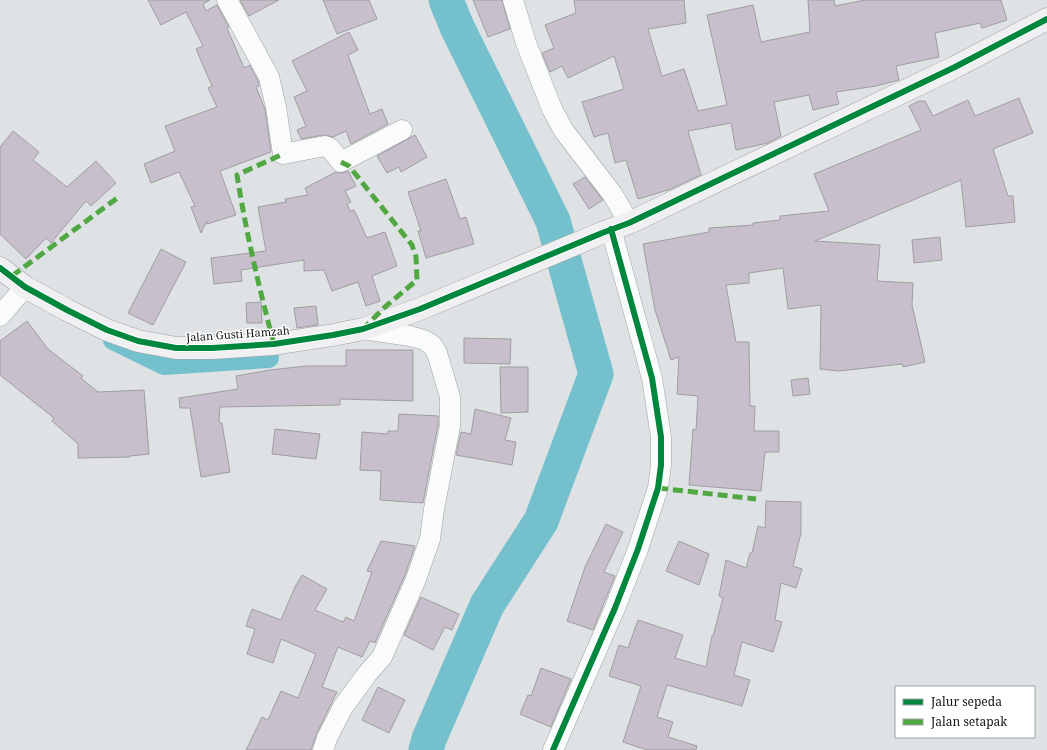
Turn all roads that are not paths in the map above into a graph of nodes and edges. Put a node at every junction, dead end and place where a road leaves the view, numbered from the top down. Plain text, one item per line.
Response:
1 (226, 0) edge
2 (513, 0) edge
3 (1047, 19) edge
4 (402, 130) dead end
5 (614, 228) junction
6 (0, 268) edge
7 (25, 286) junction
8 (0, 316) edge
9 (363, 329) junction
10 (322, 750) edge
11 (553, 750) edge

1 - 4 street
2 - 5 street
3 - 5 street, Jalan Gusti Hamzah
5 - 9 street, Jalan Gusti Hamzah
5 - 11 street
6 - 7 street, Jalan Gusti Hamzah
7 - 8 street
7 - 9 street, Jalan Gusti Hamzah
9 - 10 street

